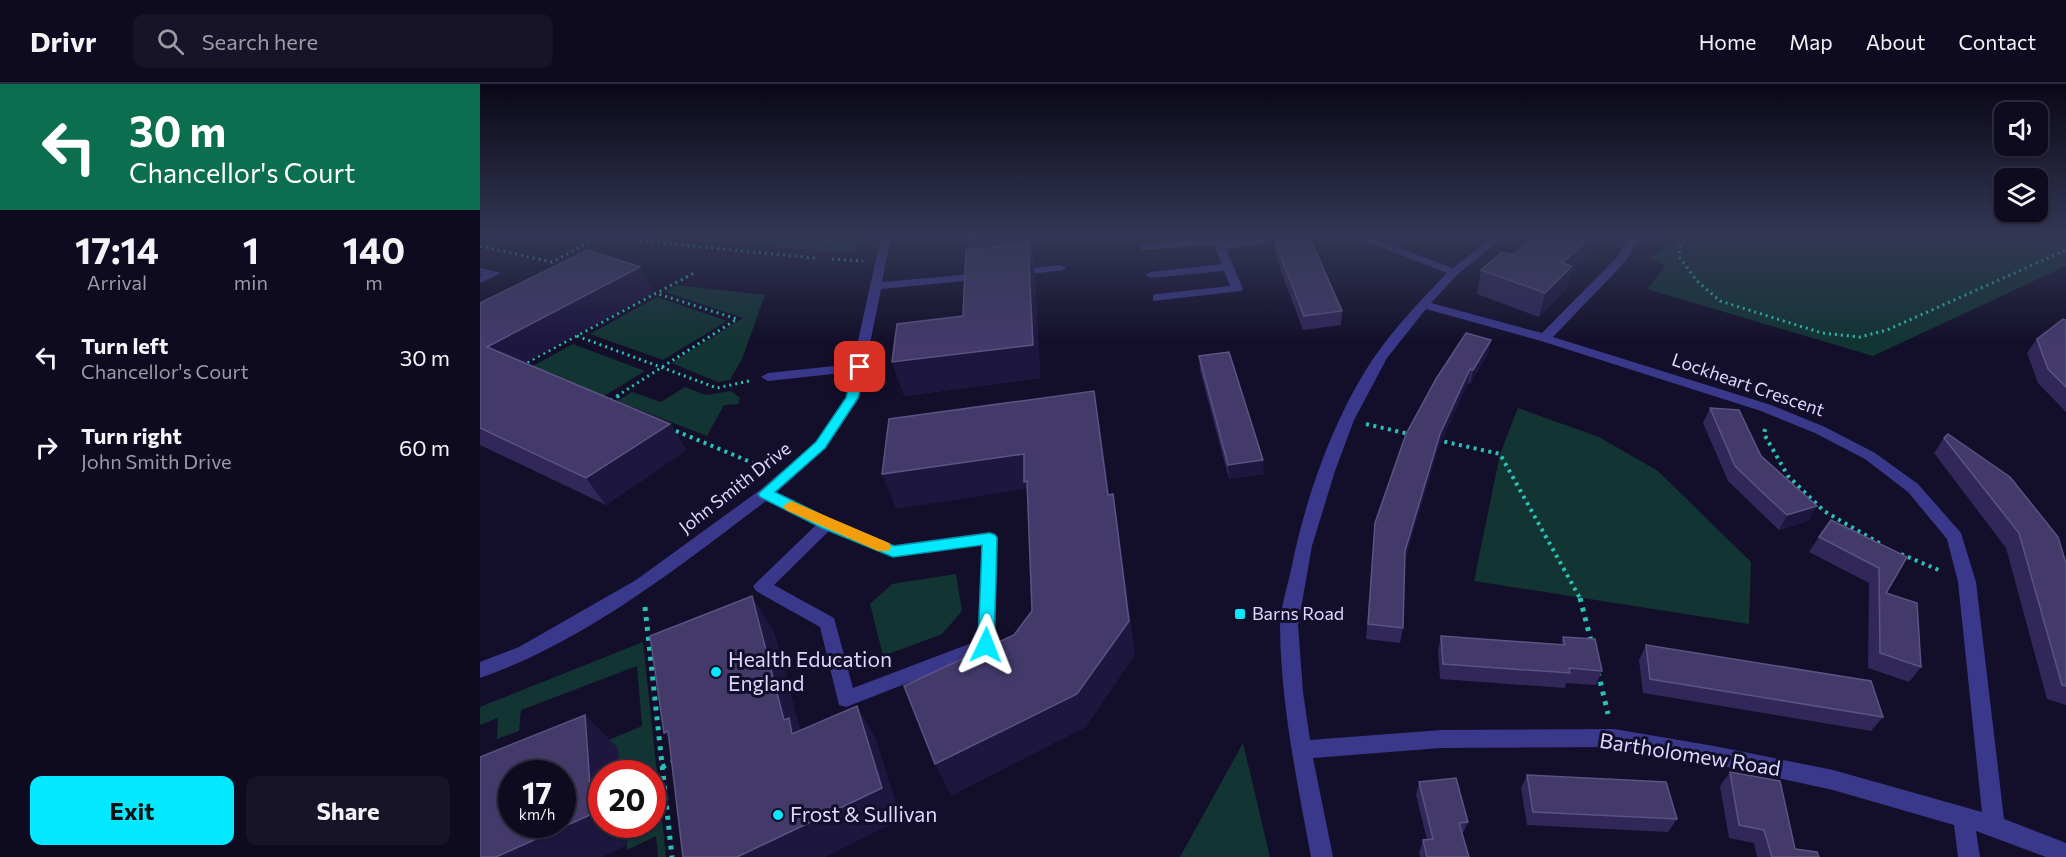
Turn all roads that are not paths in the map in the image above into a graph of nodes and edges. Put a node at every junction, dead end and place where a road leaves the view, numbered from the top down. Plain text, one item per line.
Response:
1 (485, 272) edge
2 (880, 272) edge
3 (1019, 272) edge
4 (1179, 272) edge
5 (1230, 272) edge
6 (1455, 272) edge
7 (1609, 272) edge
8 (1151, 275) dead end
9 (480, 280) edge
10 (877, 286) junction
11 (1157, 298) dead end
12 (1423, 304) junction
13 (1545, 338) junction
14 (860, 367) junction
15 (768, 377) road end
16 (765, 494) junction
17 (827, 524) junction
18 (480, 670) edge
19 (1301, 750) junction
20 (1963, 816) junction
21 (1994, 826) junction
22 (2066, 854) edge
23 (1322, 857) edge
24 (1969, 857) edge

1 - 9 street
2 - 10 street, John Smith Drive
3 - 10 street
4 - 8 street
5 - 11 street
6 - 12 street
7 - 13 street
10 - 14 street, John Smith Drive
12 - 13 street, Lockheart Crescent
12 - 19 street
13 - 21 street, Lockheart Crescent
14 - 15 street
14 - 16 street, John Smith Drive
16 - 17 street
16 - 18 street, John Smith Drive
17 - 17 street
19 - 20 street, Bartholomew Road
19 - 23 street
20 - 21 street, Bartholomew Road
20 - 24 street
21 - 22 street, Bartholomew Road

